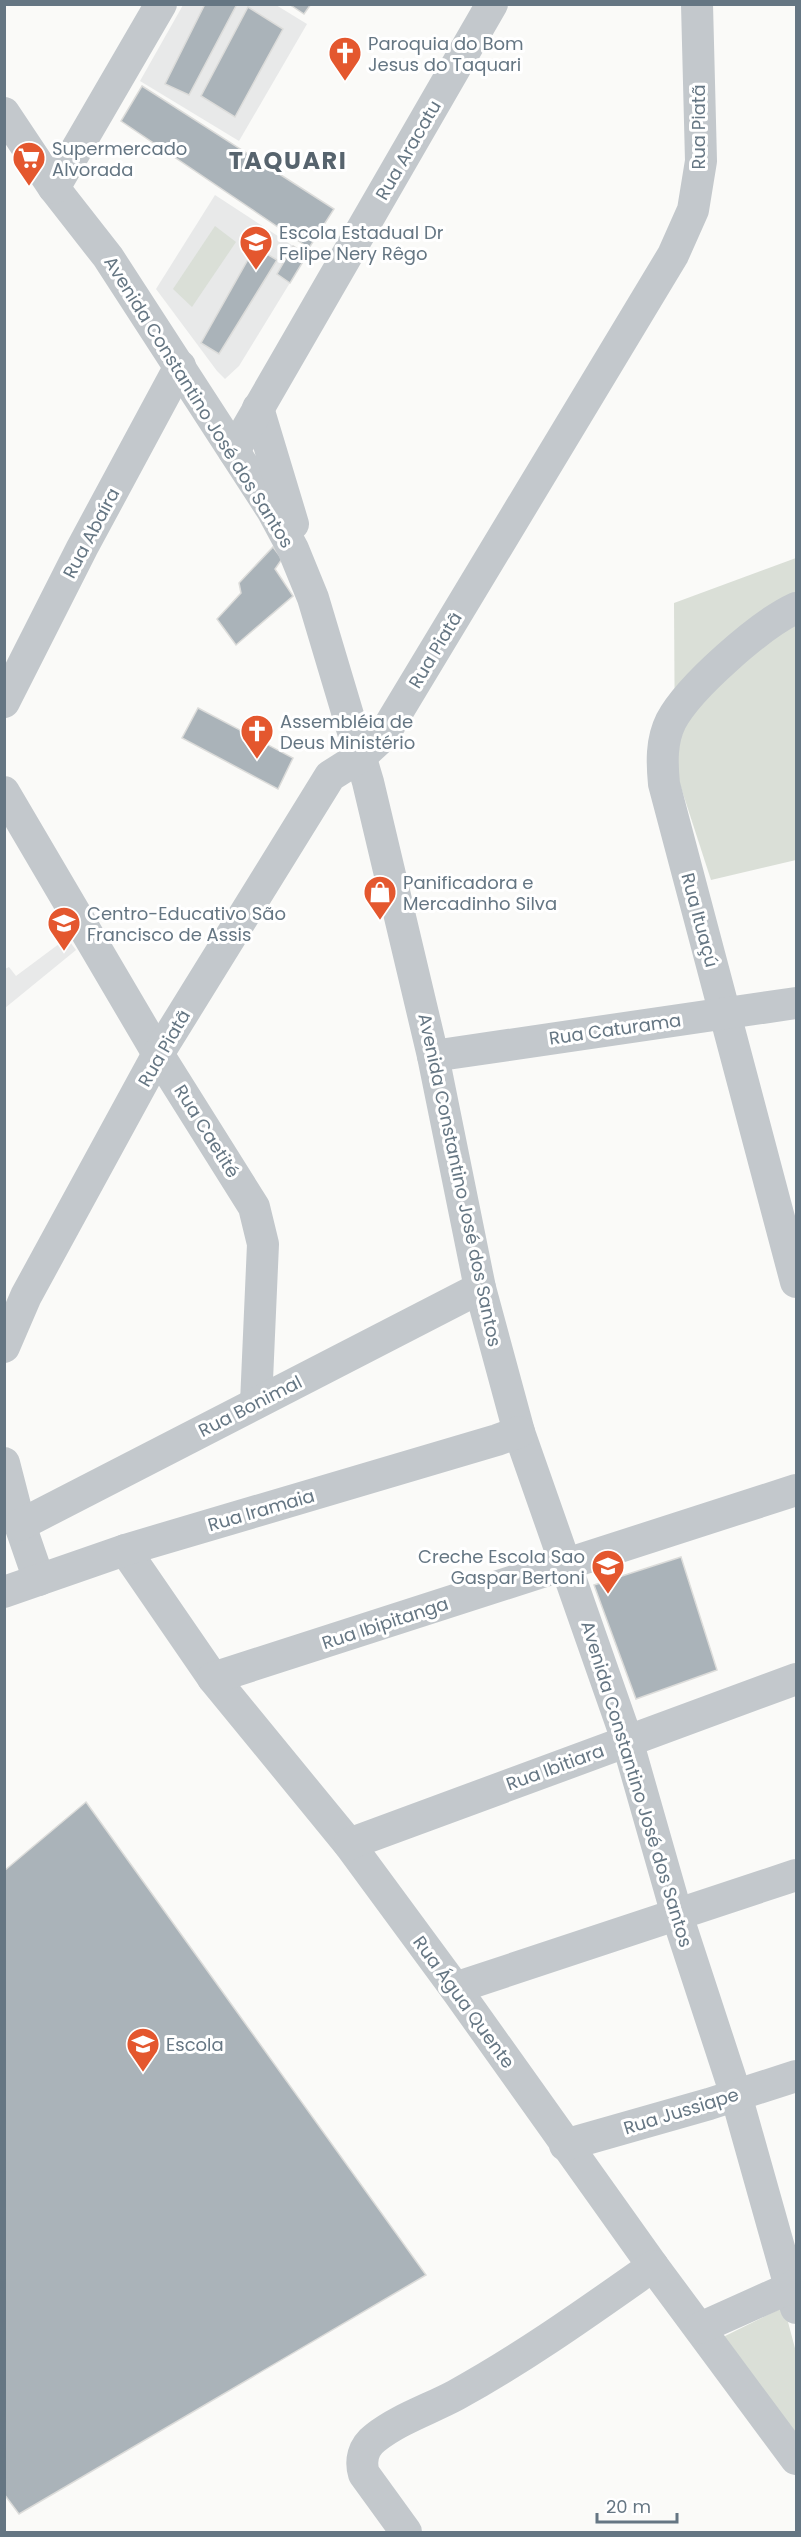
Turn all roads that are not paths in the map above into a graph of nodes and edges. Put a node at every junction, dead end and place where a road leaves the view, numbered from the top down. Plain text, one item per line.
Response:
1 (160, 4) edge
2 (492, 4) edge
3 (695, 6) edge
4 (9, 136) edge
5 (54, 188) junction
6 (180, 366) junction
7 (258, 408) junction
8 (234, 451) junction
9 (293, 549) junction
10 (796, 608) edge
11 (4, 702) edge
12 (360, 757) junction
13 (4, 792) edge
14 (796, 1003) edge
15 (725, 1013) junction
16 (158, 1054) junction
17 (433, 1056) junction
18 (789, 1230) edge
19 (796, 1282) edge
20 (480, 1288) junction
21 (4, 1347) edge
22 (256, 1403) junction
23 (519, 1432) junction
24 (4, 1463) edge
25 (796, 1490) edge
26 (20, 1525) junction
27 (125, 1550) junction
28 (566, 1564) junction
29 (39, 1581) junction
30 (4, 1592) edge
31 (213, 1678) junction
32 (796, 1679) edge
33 (627, 1740) junction
34 (349, 1844) junction
35 (796, 1875) edge
36 (677, 1915) junction
37 (455, 1988) junction
38 (796, 2076) edge
39 (736, 2095) junction
40 (565, 2145) junction
41 (653, 2266) junction
42 (794, 2293) edge
43 (700, 2328) junction
44 (796, 2459) edge
45 (406, 2532) edge

1 - 5 street
2 - 7 street, Rua Aracatu
3 - 12 street, Rua Piatã
4 - 5 street, Avenida Constantino José dos Santos
5 - 6 street, Avenida Constantino José dos Santos
6 - 8 street, Avenida Constantino José dos Santos
6 - 11 street, Rua Abaíra
7 - 8 street, Rua Aracatu
7 - 9 street
8 - 9 street, Avenida Constantino José dos Santos
9 - 12 street, Avenida Constantino José dos Santos
10 - 15 street, Rua Ituaçú
12 - 16 street, Rua Piatã
12 - 17 street, Avenida Constantino José dos Santos
13 - 16 street, Rua Caetité
14 - 15 street, Rua Caturama
15 - 17 street, Rua Caturama
15 - 18 street, Rua Ituaçú
16 - 21 street, Rua Piatã
16 - 22 street, Rua Caetité
17 - 20 street, Avenida Constantino José dos Santos
18 - 19 street, Rua Ituaçú
20 - 22 street, Rua Bonimal
20 - 23 street, Avenida Constantino José dos Santos
22 - 26 street, Rua Bonimal
23 - 27 street, Rua Iramaia
23 - 28 street, Avenida Constantino José dos Santos
24 - 26 street
25 - 28 street, Rua Ibipitanga
26 - 29 street
27 - 29 street, Rua Iramaia
27 - 31 street, Rua Água Quente
28 - 31 street, Rua Ibipitanga
28 - 33 street, Avenida Constantino José dos Santos
29 - 30 street, Rua Iramaia
31 - 34 street, Rua Água Quente
32 - 33 street, Rua Ibitiara
33 - 34 street, Rua Ibitiara
33 - 36 street, Avenida Constantino José dos Santos
34 - 37 street, Rua Água Quente
35 - 36 street
36 - 37 street
36 - 39 street, Avenida Constantino José dos Santos
37 - 40 street, Rua Água Quente
38 - 39 street, Rua Jussiape
39 - 40 street, Rua Jussiape
39 - 42 street, Avenida Constantino José dos Santos
40 - 41 street, Rua Água Quente
41 - 43 street, Rua Água Quente
41 - 45 street
42 - 43 street
43 - 44 street, Rua Água Quente

